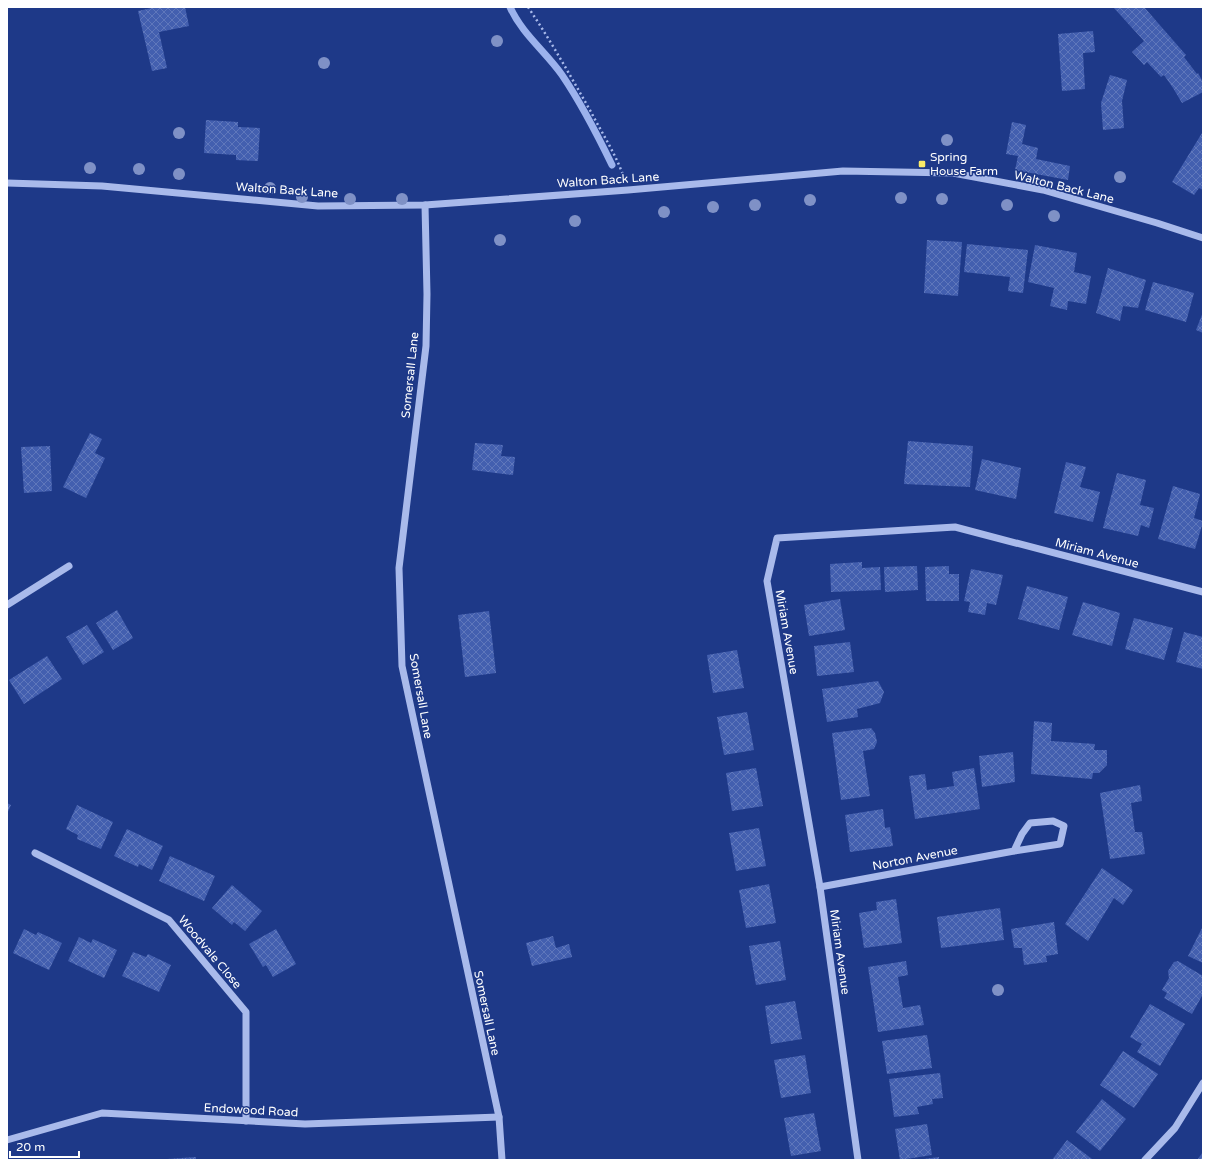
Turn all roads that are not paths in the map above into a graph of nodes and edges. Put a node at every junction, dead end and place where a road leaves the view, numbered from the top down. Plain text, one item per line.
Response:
1 (7, 183) edge
2 (425, 206) junction
3 (1203, 238) edge
4 (69, 566) dead end
5 (1203, 592) edge
6 (7, 605) edge
7 (1014, 851) junction
8 (35, 853) dead end
9 (820, 887) junction
10 (1203, 1082) edge
11 (499, 1118) junction
12 (246, 1121) junction
13 (7, 1140) edge
14 (502, 1160) edge
15 (858, 1160) edge
16 (1145, 1160) edge

1 - 2 street, Walton Back Lane
2 - 3 street, Walton Back Lane
2 - 11 street, Somersall Lane
4 - 6 street
5 - 9 street, Miriam Avenue
7 - 7 street, Norton Avenue
7 - 9 street, Norton Avenue
8 - 12 street, Woodvale Close
9 - 15 street, Miriam Avenue
10 - 16 street
11 - 12 street, Endowood Road
11 - 14 street, Somersall Lane
12 - 13 street, Endowood Road

